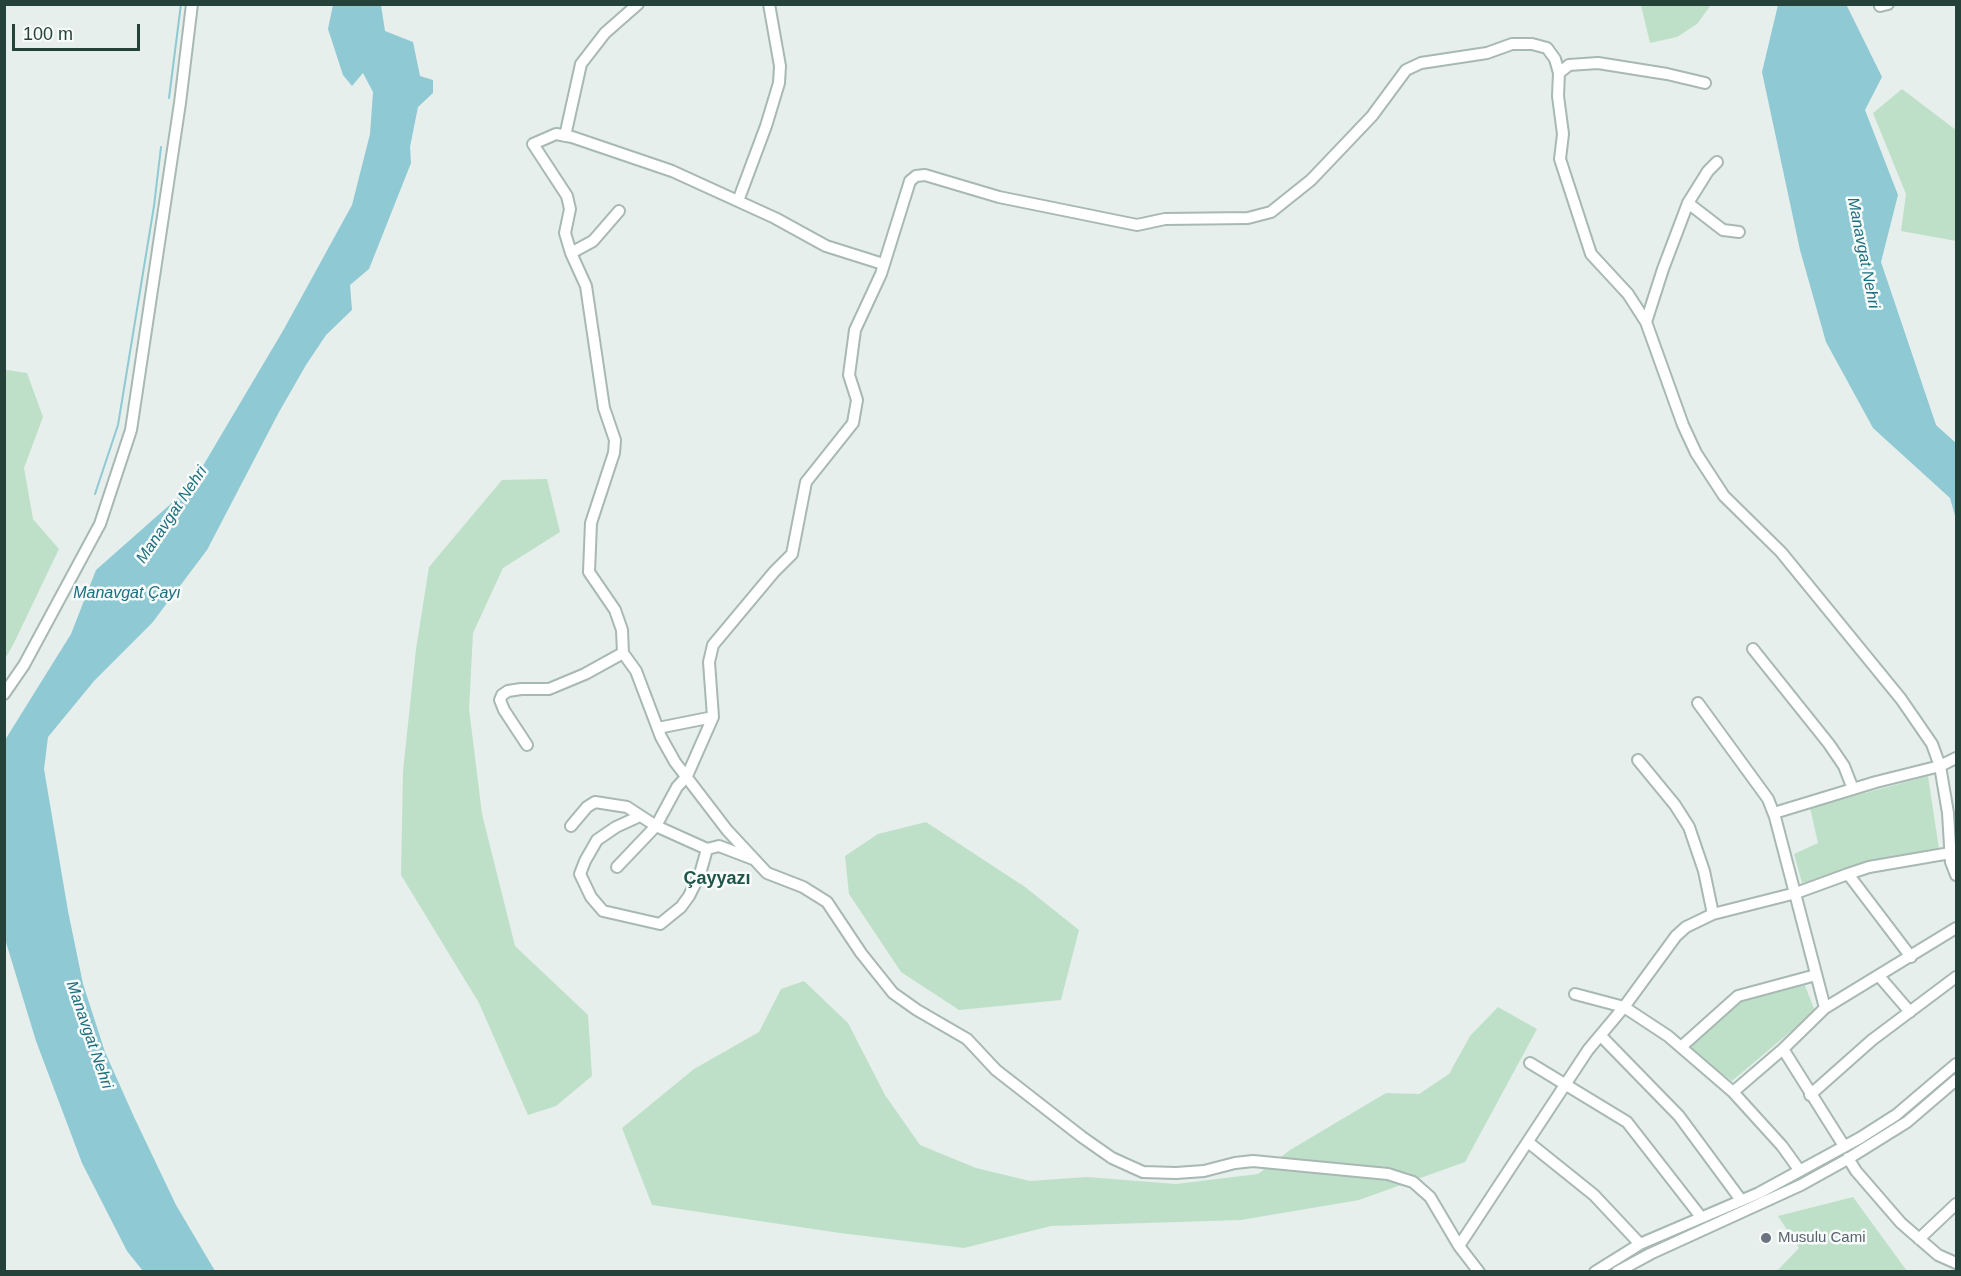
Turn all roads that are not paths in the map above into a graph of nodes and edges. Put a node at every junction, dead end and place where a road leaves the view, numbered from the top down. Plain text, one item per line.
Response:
1 (192, 4) edge
2 (638, 4) edge
3 (769, 4) edge
4 (1559, 73) junction
5 (1705, 83) dead end
6 (564, 136) junction
7 (1718, 162) dead end
8 (738, 201) junction
9 (1688, 203) junction
10 (618, 211) dead end
11 (1739, 232) dead end
12 (571, 253) junction
13 (883, 264) junction
14 (1646, 322) junction
15 (1753, 649) dead end
16 (623, 653) junction
17 (4, 694) edge
18 (1698, 703) dead end
19 (713, 717) junction
20 (658, 728) junction
21 (527, 745) dead end
22 (1956, 758) edge
23 (1638, 760) dead end
24 (1940, 766) junction
25 (687, 776) junction
26 (1853, 789) junction
27 (1774, 813) junction
28 (640, 816) junction
29 (571, 826) dead end
30 (656, 826) junction
31 (707, 849) junction
32 (1954, 853) edge
33 (756, 860) junction
34 (617, 867) dead end
35 (1848, 874) junction
36 (1956, 875) edge
37 (1796, 893) junction
38 (1713, 914) junction
39 (1956, 928) edge
40 (1911, 957) junction
41 (1816, 975) junction
42 (1880, 976) junction
43 (1956, 977) edge
44 (1575, 994) dead end
45 (1624, 1007) junction
46 (1826, 1008) junction
47 (1910, 1012) junction
48 (1601, 1036) junction
49 (1681, 1047) junction
50 (1783, 1049) junction
51 (1530, 1063) dead end
52 (1956, 1064) edge
53 (1956, 1080) edge
54 (1566, 1084) junction
55 (1733, 1092) junction
56 (1810, 1095) junction
57 (1528, 1142) junction
58 (1844, 1146) junction
59 (1848, 1158) junction
60 (1800, 1171) junction
61 (1741, 1200) junction
62 (1956, 1204) edge
63 (1701, 1217) junction
64 (1919, 1239) junction
65 (1640, 1245) junction
66 (1460, 1246) junction
67 (1956, 1263) edge
68 (1479, 1272) edge
69 (1594, 1272) edge
70 (1617, 1272) edge

1 - 17 street
2 - 6 street
3 - 8 street
4 - 5 street
4 - 13 street
4 - 14 street
6 - 8 street
6 - 12 street
7 - 9 street
8 - 13 street
9 - 11 street
9 - 14 street
10 - 12 street
12 - 16 street
13 - 19 street
14 - 24 street
15 - 26 street
16 - 20 street
16 - 21 street
18 - 27 street
19 - 20 street
19 - 25 street
20 - 25 street
22 - 24 street
23 - 38 street
24 - 26 street
24 - 32 street
25 - 30 street
25 - 33 street
26 - 27 street
27 - 37 street
28 - 29 street
28 - 30 street
28 - 31 street
30 - 31 street
30 - 34 street
31 - 33 street
32 - 35 street
32 - 36 street
33 - 66 street
35 - 37 street
35 - 40 street
37 - 38 street
37 - 41 street
38 - 45 street
39 - 40 street
40 - 42 street
41 - 46 street
41 - 49 street
42 - 46 street
42 - 47 street
43 - 47 street
44 - 45 street
45 - 48 street
45 - 49 street
46 - 50 street
47 - 56 street
48 - 54 street
48 - 61 street
49 - 55 street
50 - 55 street
50 - 56 street
51 - 54 street
52 - 58 street
53 - 59 street
54 - 57 street
54 - 63 street
55 - 60 street
56 - 58 street
57 - 65 street
57 - 66 street
58 - 60 street
59 - 64 street
59 - 70 street
60 - 61 street
61 - 63 street
62 - 64 street
63 - 65 street
64 - 67 street
65 - 69 street
66 - 68 street

